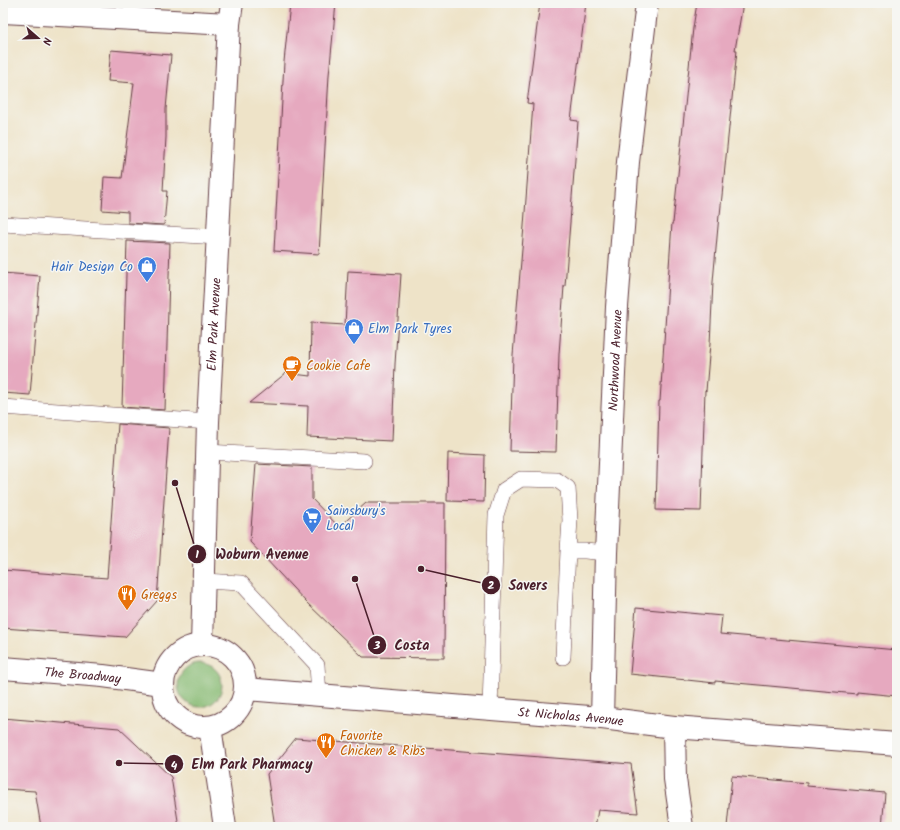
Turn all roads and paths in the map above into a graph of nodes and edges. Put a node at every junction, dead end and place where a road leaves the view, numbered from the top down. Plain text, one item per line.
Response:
1 (232, 3) edge
2 (647, 3) edge
3 (3, 12) edge
4 (229, 24) junction
5 (3, 224) edge
6 (218, 237) junction
7 (3, 407) edge
8 (208, 422) junction
9 (207, 452) junction
10 (364, 461) dead end
11 (568, 551) junction
12 (606, 553) junction
13 (203, 581) junction
14 (202, 645) junction
15 (563, 657) dead end
16 (3, 668) edge
17 (163, 684) junction
18 (245, 689) junction
19 (319, 695) junction
20 (490, 709) junction
21 (602, 718) junction
22 (210, 727) junction
23 (674, 727) junction
24 (897, 744) edge
25 (226, 827) edge
26 (682, 827) edge

1 - 4 street, Elm Park Avenue
2 - 12 street, Northwood Avenue
3 - 4 street
4 - 6 street, Elm Park Avenue
5 - 6 lane
6 - 8 street, Elm Park Avenue
7 - 8 lane
8 - 9 street, Elm Park Avenue
9 - 10 lane
9 - 13 street, Elm Park Avenue
11 - 12 lane
11 - 15 lane
11 - 20 lane
12 - 21 street, Northwood Avenue
13 - 14 street, Elm Park Avenue
13 - 19 lane
14 - 17 street
14 - 18 street
16 - 17 street, The Broadway
17 - 22 street
18 - 19 street, St Nicholas Avenue
18 - 22 street
19 - 20 street, St Nicholas Avenue
20 - 21 street, St Nicholas Avenue
21 - 23 street, St Nicholas Avenue
22 - 25 street
23 - 24 street, St Nicholas Avenue
23 - 26 street

